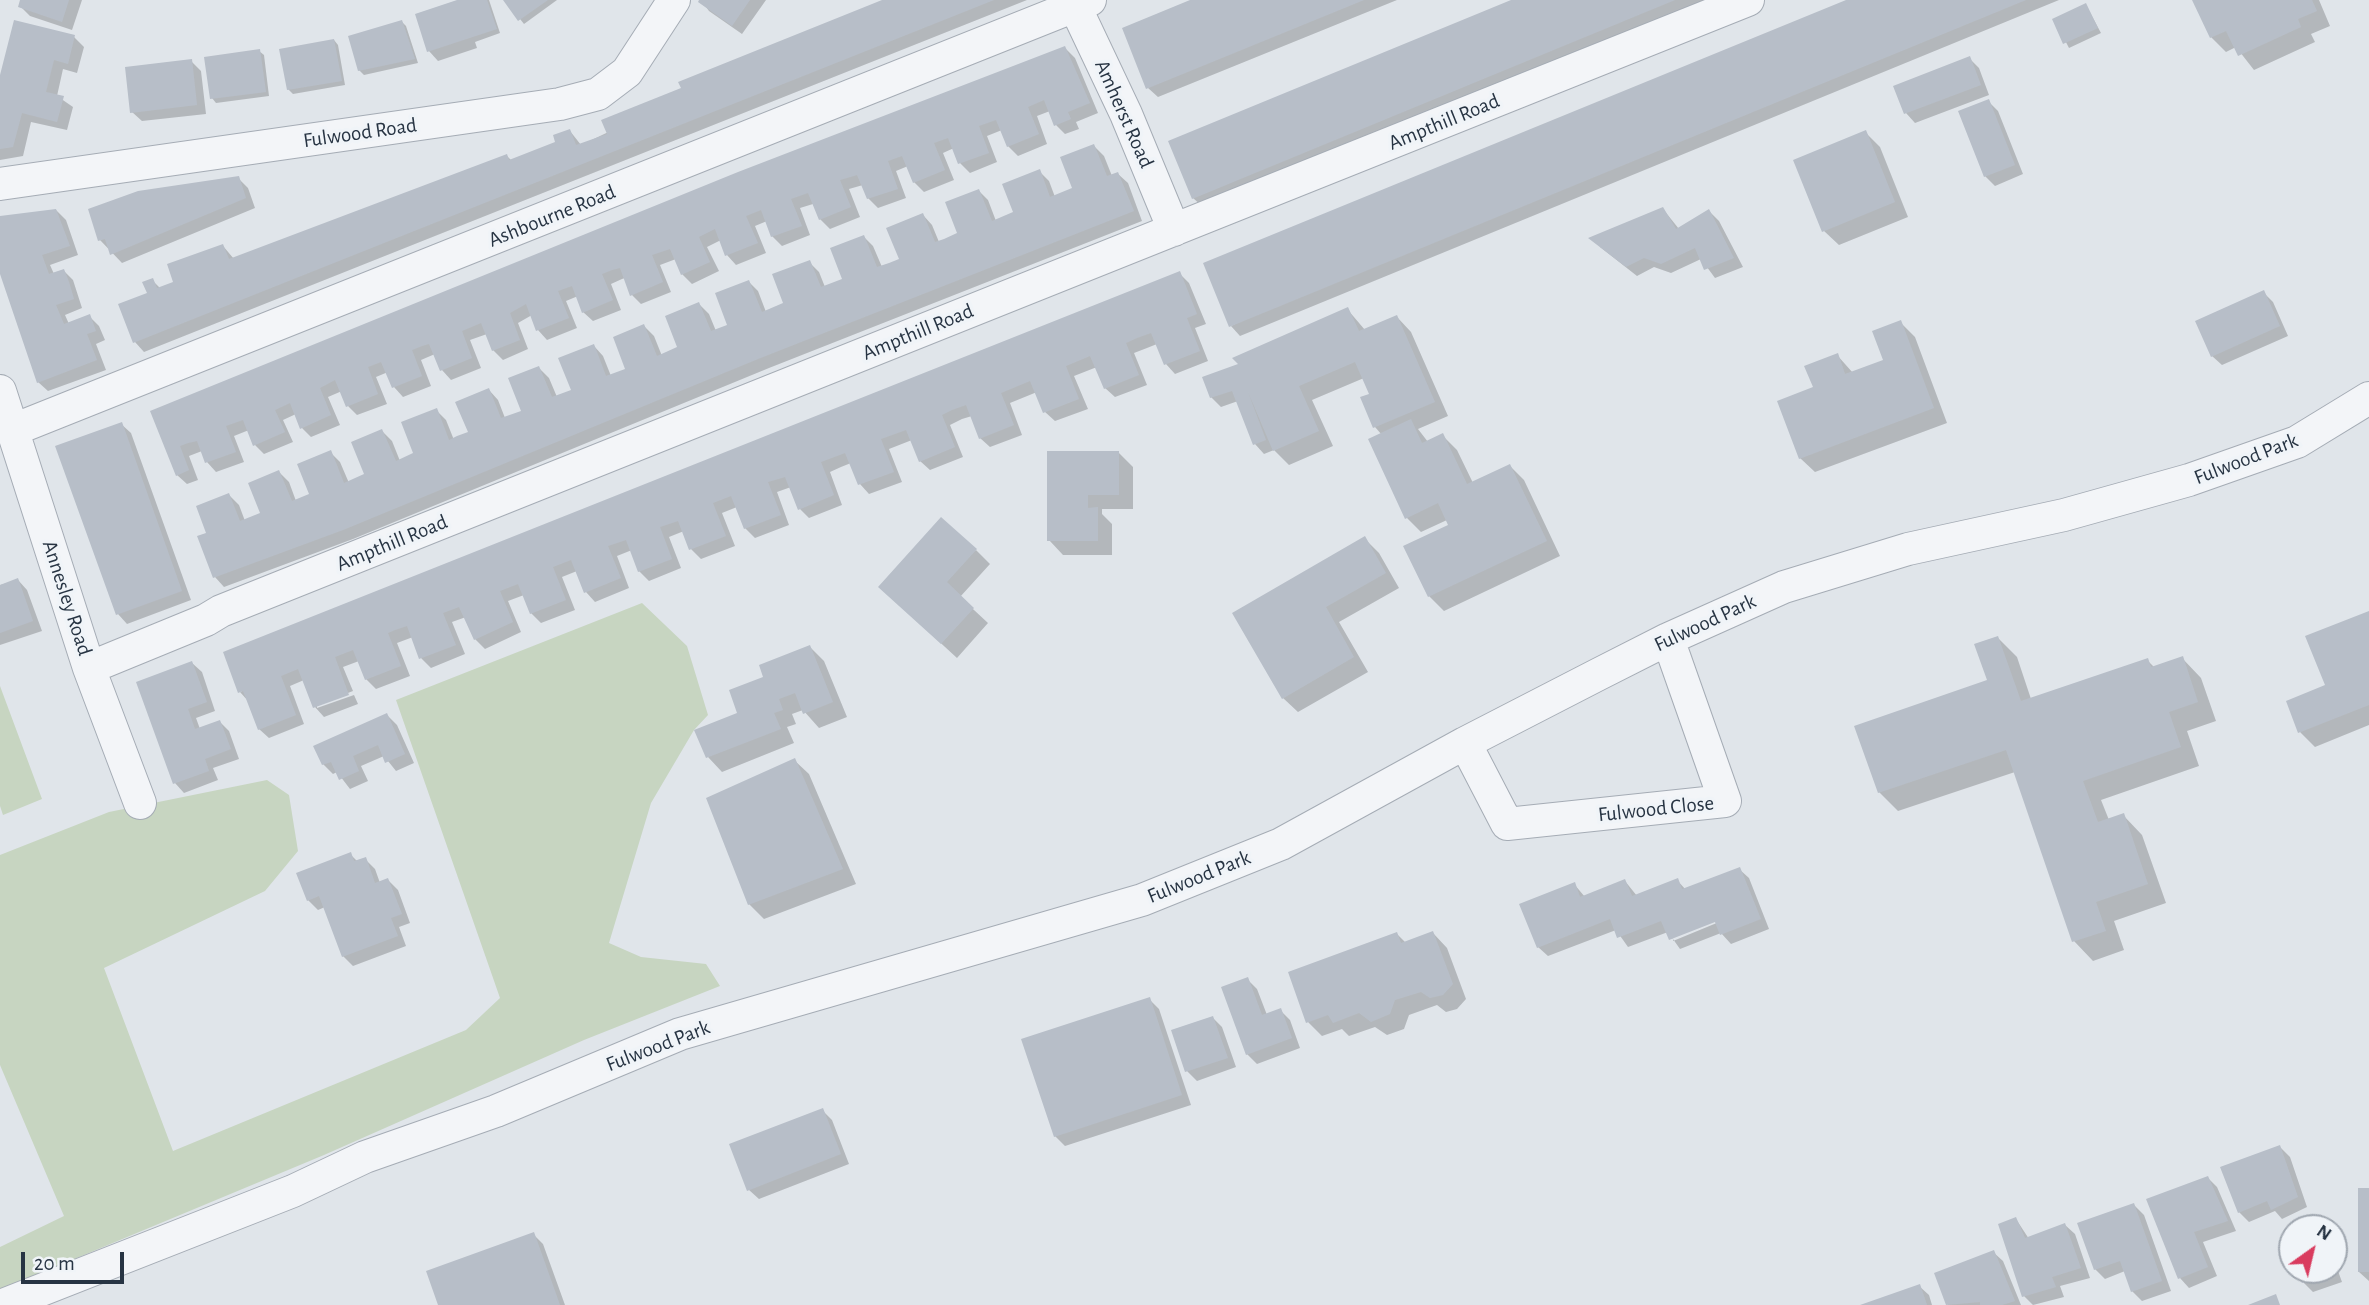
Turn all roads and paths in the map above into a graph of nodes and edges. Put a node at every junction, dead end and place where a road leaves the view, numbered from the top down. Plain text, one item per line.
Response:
1 (674, 0) edge
2 (1748, 0) edge
3 (1079, 2) edge
4 (0, 184) edge
5 (1174, 230) junction
6 (0, 391) edge
7 (2369, 398) edge
8 (13, 430) junction
9 (1668, 639) junction
10 (89, 668) junction
11 (1465, 743) junction
12 (140, 803) dead end
13 (3, 1305) edge

1 - 4 street, Fulwood Road
2 - 5 street, Ampthill Road
3 - 5 street, Amherst Road
3 - 8 street, Ashbourne Road
5 - 10 street, Ampthill Road
6 - 8 street, Annesley Road
7 - 9 street, Fulwood Park
8 - 10 street, Annesley Road
9 - 11 street, Fulwood Park
9 - 11 street, Fulwood Close
10 - 12 street, Annesley Road
11 - 13 street, Fulwood Park

